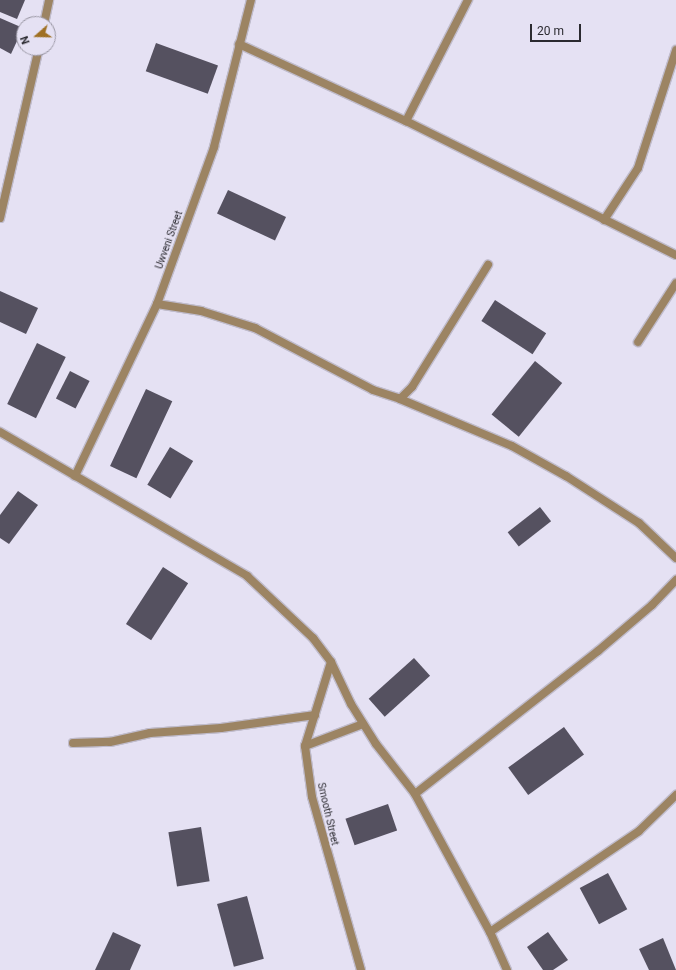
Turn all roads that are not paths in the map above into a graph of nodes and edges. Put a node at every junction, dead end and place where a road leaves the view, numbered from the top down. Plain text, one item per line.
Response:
1 (49, 0) edge
2 (251, 0) edge
3 (468, 0) edge
4 (46, 16) edge
5 (239, 44) junction
6 (676, 50) edge
7 (38, 56) edge
8 (406, 121) junction
9 (0, 218) edge
10 (604, 220) junction
11 (676, 255) edge
12 (488, 265) dead end
13 (676, 283) edge
14 (157, 304) junction
15 (638, 342) dead end
16 (400, 399) junction
17 (0, 432) edge
18 (75, 476) junction
19 (676, 558) edge
20 (676, 580) edge
21 (331, 662) junction
22 (315, 715) junction
23 (363, 724) junction
24 (73, 743) dead end
25 (305, 746) junction
26 (415, 794) junction
27 (676, 795) edge
28 (490, 932) junction
29 (360, 970) edge
30 (507, 970) edge

1 - 4 street
2 - 5 street, Uwveni Street
3 - 8 street
5 - 8 street
5 - 14 street, Uwveni Street
6 - 10 street
7 - 9 street
8 - 10 street
10 - 11 street
12 - 16 street
13 - 15 street
14 - 16 street
14 - 18 street, Uwveni Street
16 - 19 street
17 - 18 street
18 - 21 street
20 - 26 street
21 - 22 street, Smooth Street
21 - 23 street
22 - 24 street
22 - 25 street, Smooth Street
23 - 25 street
23 - 26 street
25 - 29 street, Smooth Street
26 - 28 street
27 - 28 street
28 - 30 street

